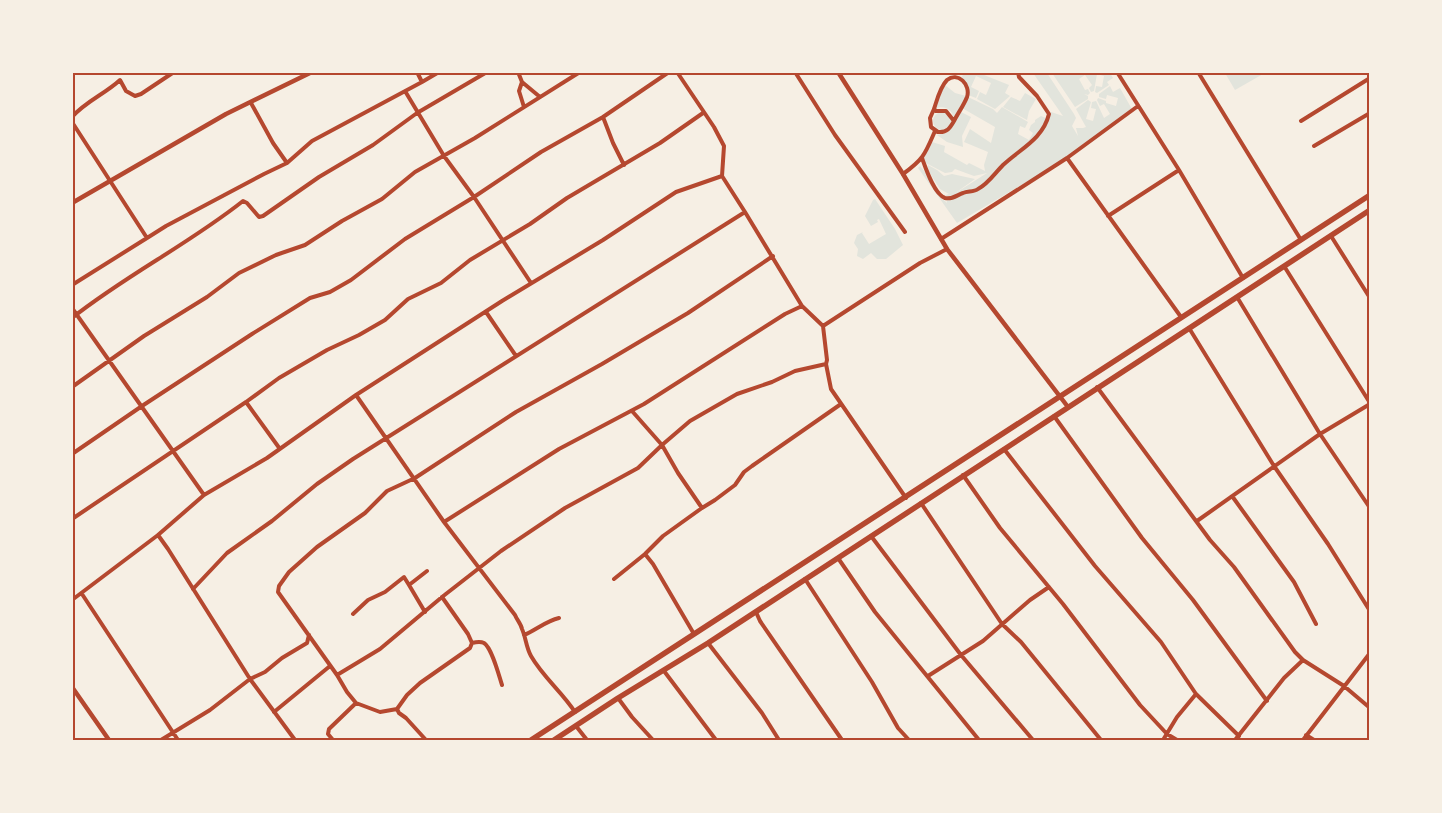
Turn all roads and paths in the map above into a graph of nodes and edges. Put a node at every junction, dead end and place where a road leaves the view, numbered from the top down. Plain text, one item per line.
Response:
1 (174, 72) edge
2 (312, 72) edge
3 (417, 72) edge
4 (439, 72) edge
5 (487, 72) edge
6 (518, 72) edge
7 (580, 72) edge
8 (669, 72) edge
9 (677, 72) edge
10 (796, 72) edge
11 (838, 72) edge
12 (1018, 72) edge
13 (1117, 72) edge
14 (1198, 72) edge
15 (1370, 78) edge
16 (422, 82) junction
17 (522, 82) junction
18 (405, 92) junction
19 (540, 97) junction
20 (251, 103) junction
21 (1138, 106) junction
22 (524, 107) junction
23 (934, 109) junction
24 (417, 113) junction
25 (703, 113) junction
26 (1370, 113) edge
27 (603, 117) junction
28 (72, 118) edge
29 (954, 121) junction
30 (1301, 121) dead end
31 (72, 122) edge
32 (935, 131) junction
33 (1314, 146) dead end
34 (444, 156) junction
35 (922, 158) junction
36 (1067, 158) junction
37 (287, 163) junction
38 (624, 165) junction
39 (1180, 170) junction
40 (903, 174) junction
41 (722, 176) junction
42 (110, 180) junction
43 (1370, 195) edge
44 (474, 197) junction
45 (72, 203) edge
46 (1370, 210) edge
47 (746, 212) junction
48 (1108, 216) junction
49 (905, 232) dead end
50 (1331, 236) junction
51 (147, 238) junction
52 (941, 239) junction
53 (1301, 240) junction
54 (502, 241) junction
55 (947, 249) junction
56 (772, 256) junction
57 (1284, 266) junction
58 (1243, 278) junction
59 (531, 283) junction
60 (72, 285) edge
61 (1237, 297) junction
62 (1370, 298) edge
63 (802, 306) junction
64 (72, 308) edge
65 (486, 312) junction
66 (78, 314) junction
67 (1181, 317) junction
68 (72, 318) edge
69 (822, 326) junction
70 (1189, 328) junction
71 (516, 356) junction
72 (110, 361) junction
73 (826, 364) junction
74 (72, 387) edge
75 (1097, 387) junction
76 (356, 395) junction
77 (1060, 397) junction
78 (246, 402) junction
79 (1370, 403) edge
80 (841, 404) junction
81 (142, 406) junction
82 (1068, 407) junction
83 (632, 411) junction
84 (1054, 416) junction
85 (1320, 434) junction
86 (386, 437) junction
87 (662, 445) junction
88 (280, 449) junction
89 (1004, 449) junction
90 (173, 451) junction
91 (72, 454) edge
92 (1274, 466) junction
93 (963, 476) junction
94 (414, 478) junction
95 (204, 495) junction
96 (1232, 496) junction
97 (906, 498) junction
98 (921, 503) junction
99 (702, 508) junction
100 (1370, 508) edge
101 (72, 519) edge
102 (1197, 521) junction
103 (444, 522) junction
104 (158, 535) junction
105 (871, 536) junction
106 (645, 554) junction
107 (838, 558) junction
108 (480, 567) junction
109 (426, 570) dead end
110 (614, 579) dead end
111 (805, 579) junction
112 (409, 585) junction
113 (1050, 587) junction
114 (193, 589) junction
115 (82, 594) junction
116 (442, 597) junction
117 (72, 600) edge
118 (1370, 611) edge
119 (425, 612) junction
120 (756, 612) junction
121 (353, 614) dead end
122 (560, 618) dead end
123 (1002, 624) junction
124 (1316, 624) dead end
125 (694, 634) junction
126 (309, 635) junction
127 (524, 635) junction
128 (472, 643) junction
129 (708, 643) junction
130 (1370, 654) edge
131 (961, 655) junction
132 (1303, 660) junction
133 (330, 666) junction
134 (664, 671) junction
135 (338, 675) junction
136 (928, 676) junction
137 (250, 679) junction
138 (502, 685) dead end
139 (1344, 686) junction
140 (72, 687) edge
141 (1196, 694) junction
142 (618, 698) junction
143 (1267, 701) junction
144 (356, 703) junction
145 (1370, 708) edge
146 (397, 709) junction
147 (274, 712) junction
148 (575, 712) junction
149 (576, 726) junction
150 (173, 734) junction
151 (1167, 734) junction
152 (1306, 735) junction
153 (1239, 736) junction
154 (109, 740) edge
155 (161, 740) edge
156 (178, 740) edge
157 (295, 740) edge
158 (333, 740) edge
159 (426, 740) edge
160 (531, 740) edge
161 (554, 740) edge
162 (587, 740) edge
163 (653, 740) edge
164 (716, 740) edge
165 (779, 740) edge
166 (842, 740) edge
167 (909, 740) edge
168 (979, 740) edge
169 (1033, 740) edge
170 (1101, 740) edge
171 (1163, 740) edge
172 (1177, 740) edge
173 (1235, 740) edge
174 (1303, 740) edge
175 (1314, 740) edge

1 - 28 street
2 - 20 street
3 - 16 street
4 - 16 street
5 - 24 street
6 - 17 street
7 - 19 street
8 - 27 street
9 - 25 street
10 - 49 street
11 - 40 street
12 - 35 street
13 - 21 street
14 - 53 street
15 - 30 street
16 - 18 street
17 - 19 street
17 - 22 street
18 - 24 street
18 - 37 street
19 - 22 street
20 - 37 street
20 - 42 street
21 - 36 street
21 - 39 street
22 - 34 street
23 - 29 street
23 - 29 street
23 - 32 street
24 - 34 street
24 - 66 street
25 - 38 street
25 - 41 street
26 - 33 street
27 - 38 street
27 - 44 street
29 - 32 street
31 - 42 street
32 - 35 street
34 - 44 street
34 - 72 street
35 - 40 street
36 - 48 street
36 - 52 street
37 - 51 street
38 - 54 street
39 - 48 street
39 - 58 street
40 - 52 street
41 - 47 street
41 - 59 street
42 - 45 street
42 - 51 street
43 - 53 highway
44 - 54 street
44 - 81 street
46 - 50 highway
47 - 56 street
47 - 71 street
48 - 67 street
50 - 57 highway
50 - 62 street
51 - 60 street
52 - 55 street
53 - 58 highway
54 - 59 street
54 - 78 street
55 - 69 street
55 - 77 street
56 - 63 street
56 - 94 street
57 - 61 highway
57 - 79 street
58 - 67 highway
59 - 65 street
61 - 70 highway
61 - 85 street
63 - 69 street
63 - 83 street
64 - 66 street
65 - 71 street
65 - 76 street
66 - 68 street
66 - 72 street
67 - 77 highway
69 - 73 street
70 - 75 highway
70 - 92 street
71 - 86 street
72 - 74 street
72 - 81 street
73 - 80 street
73 - 87 street
75 - 82 highway
75 - 102 street
76 - 86 street
76 - 88 street
77 - 82 street
77 - 97 highway
78 - 88 street
78 - 90 street
79 - 85 street
80 - 97 street
80 - 99 street
81 - 90 street
81 - 91 street
82 - 84 highway
83 - 87 street
83 - 103 street
84 - 89 highway
84 - 143 street
85 - 92 street
85 - 100 street
86 - 94 street
86 - 114 street
87 - 99 street
87 - 108 street
88 - 95 street
89 - 93 highway
89 - 141 street
90 - 95 street
90 - 101 street
92 - 96 street
92 - 118 street
93 - 98 highway
93 - 113 street
94 - 103 street
94 - 126 street
95 - 104 street
96 - 102 street
96 - 124 street
97 - 125 highway
98 - 105 highway
98 - 123 street
99 - 106 street
102 - 132 street
103 - 108 street
104 - 114 street
104 - 115 street
105 - 107 highway
105 - 131 street
106 - 110 street
106 - 125 street
107 - 111 highway
107 - 136 street
108 - 116 street
108 - 127 street
109 - 112 street
111 - 120 highway
111 - 167 street
112 - 119 street
112 - 121 street
113 - 123 street
113 - 151 street
114 - 137 street
115 - 117 street
115 - 150 street
116 - 119 street
116 - 128 street
119 - 135 street
120 - 129 highway
120 - 166 street
122 - 127 street
123 - 131 street
123 - 170 street
125 - 148 highway
126 - 133 street
126 - 137 street
127 - 148 street
128 - 138 street
128 - 146 street
129 - 134 highway
129 - 165 street
130 - 139 street
131 - 136 street
131 - 169 street
132 - 139 street
132 - 143 street
133 - 135 street
133 - 147 street
134 - 142 highway
134 - 164 street
135 - 144 street
136 - 168 street
137 - 147 street
137 - 150 street
139 - 145 street
139 - 152 street
140 - 154 street
141 - 151 street
141 - 153 street
142 - 149 highway
142 - 163 street
143 - 153 street
144 - 146 street
144 - 158 street
146 - 159 street
147 - 157 street
148 - 160 highway
149 - 161 highway
149 - 162 street
150 - 155 street
150 - 156 street
151 - 171 street
151 - 172 street
152 - 174 street
152 - 175 street
153 - 173 street

